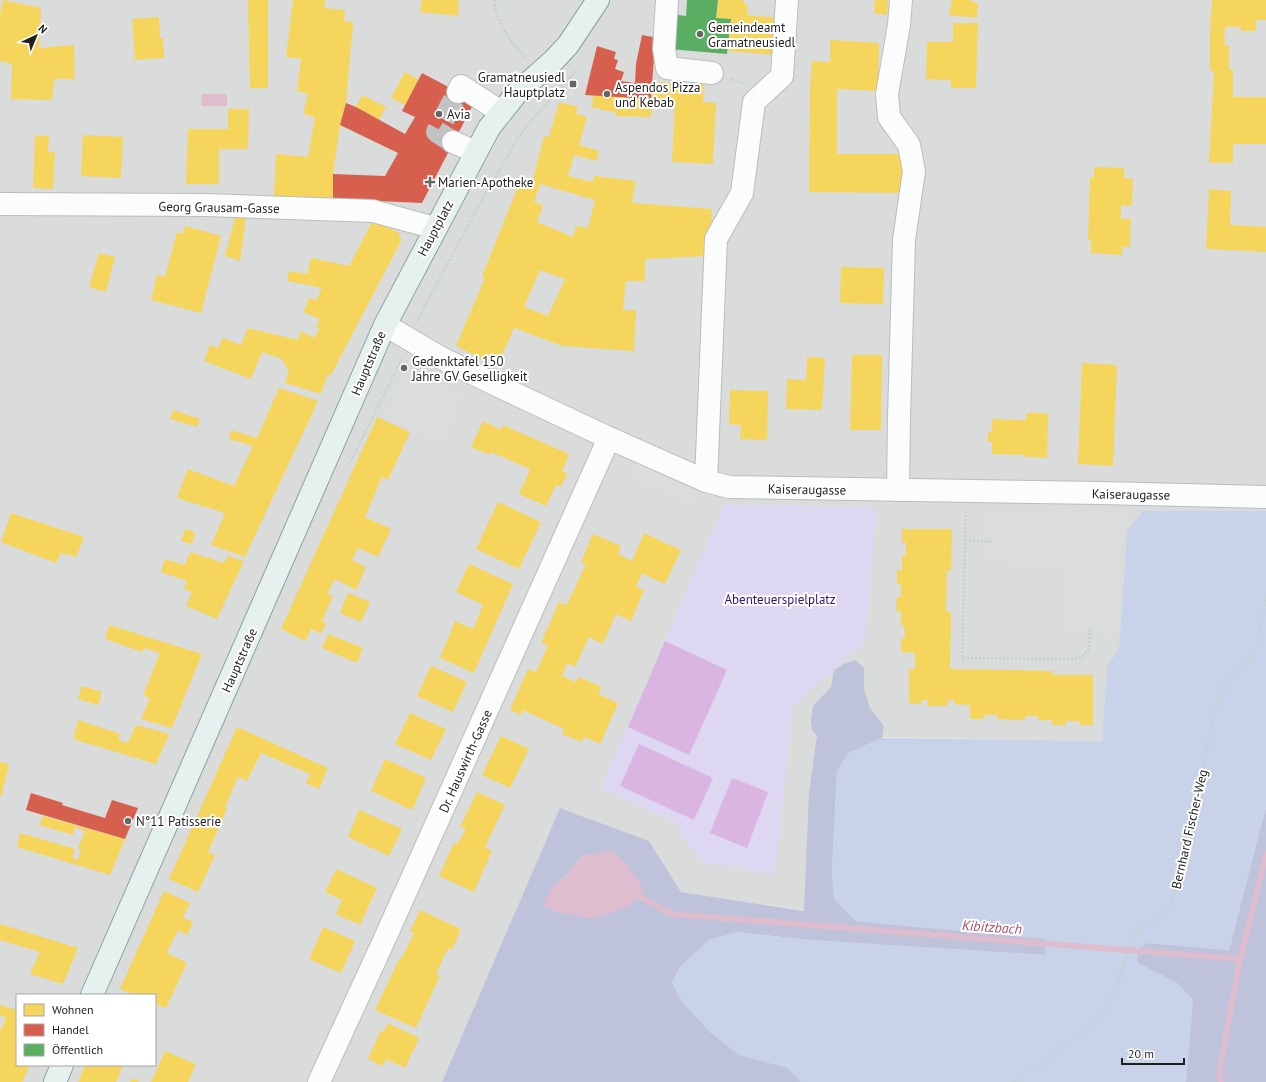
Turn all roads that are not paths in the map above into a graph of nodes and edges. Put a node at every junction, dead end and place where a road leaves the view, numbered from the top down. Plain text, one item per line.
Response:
1 (667, 0) edge
2 (787, 0) edge
3 (901, 0) edge
4 (596, 1) edge
5 (712, 72) road end
6 (458, 92) dead end
7 (501, 112) junction
8 (453, 142) tunnel mouth
9 (476, 152) junction
10 (0, 204) edge
11 (435, 228) junction
12 (384, 325) junction
13 (609, 438) junction
14 (706, 481) junction
15 (898, 490) junction
16 (1266, 497) edge
17 (92, 994) edge
18 (62, 1066) edge
19 (55, 1082) edge
20 (319, 1082) edge

1 - 5 street
2 - 14 street
3 - 15 street
4 - 7 main road, Hauptplatz
6 - 7 street
7 - 9 main road, Hauptplatz
8 - 9 street
9 - 11 main road, Hauptplatz
10 - 11 street, Georg Grausam-Gasse
11 - 12 main road, Hauptplatz
12 - 13 street, Kaiseraugasse
12 - 17 main road, Hauptstraße
13 - 14 street, Kaiseraugasse
13 - 20 street, Dr. Hauswirth-Gasse
14 - 15 street, Kaiseraugasse
15 - 16 street, Kaiseraugasse
18 - 19 main road

